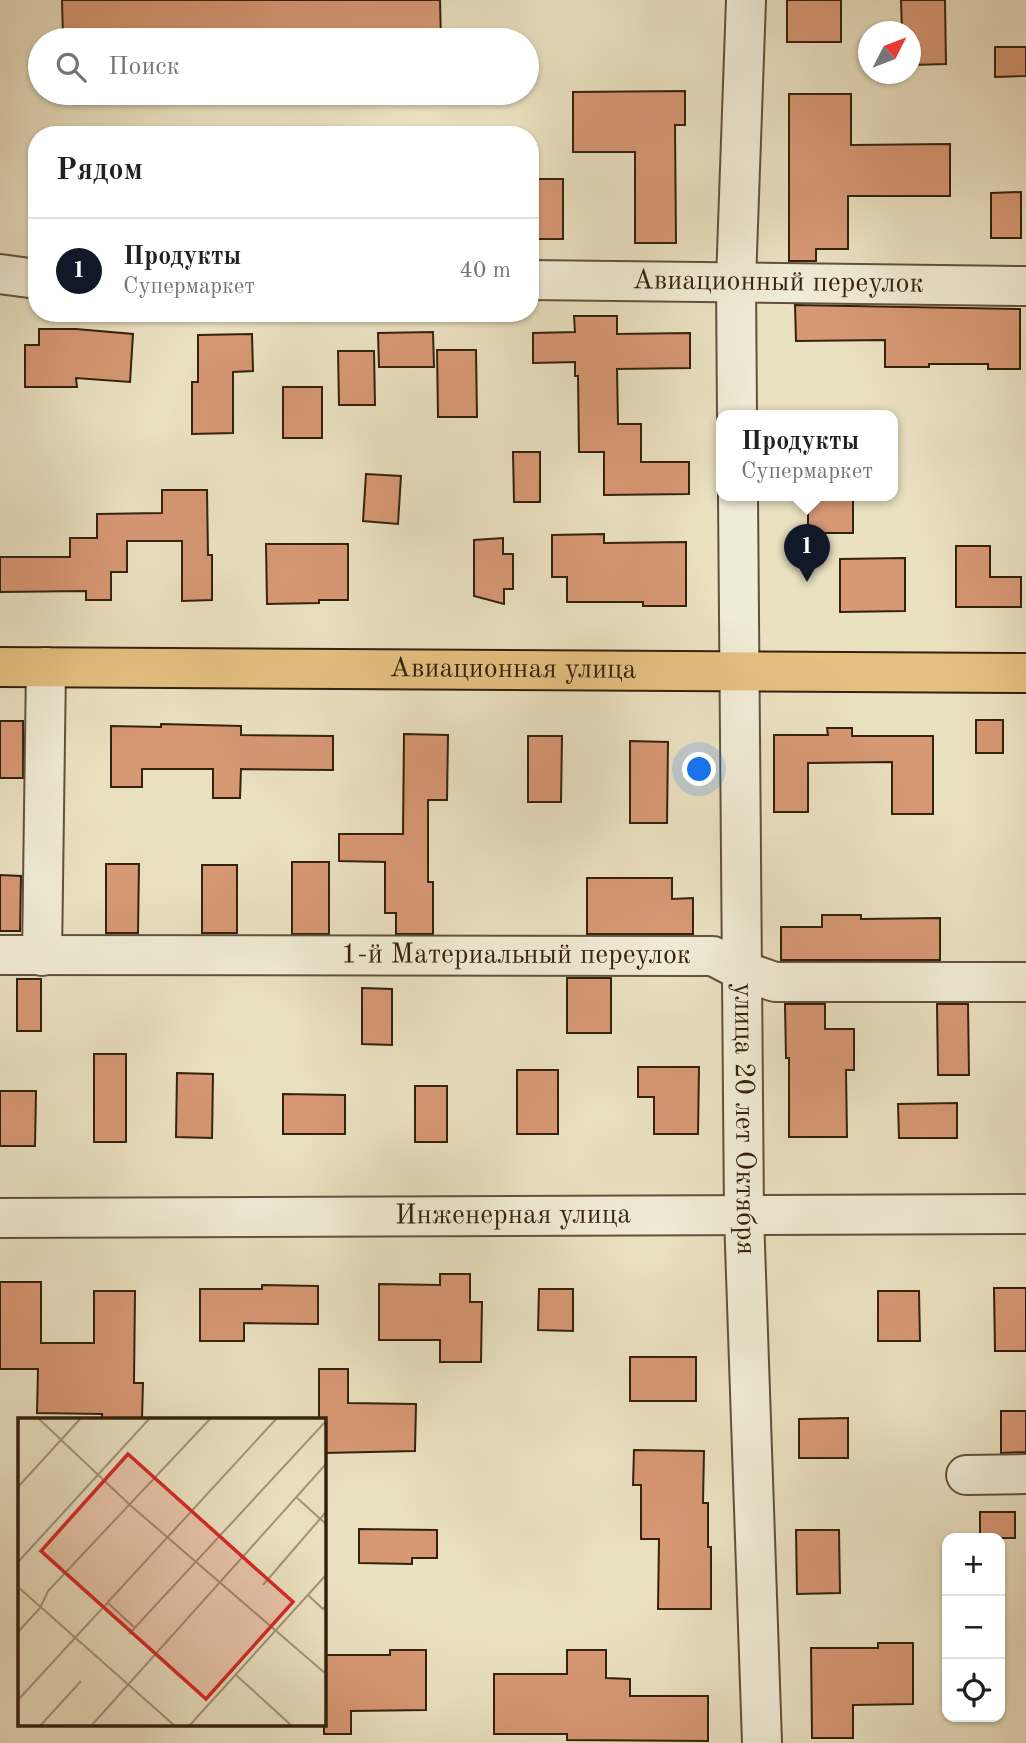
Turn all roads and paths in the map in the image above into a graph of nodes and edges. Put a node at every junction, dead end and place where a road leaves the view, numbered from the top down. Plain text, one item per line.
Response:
1 (746, 0) edge
2 (0, 274) edge
3 (28, 278) edge
4 (539, 280) edge
5 (736, 281) junction
6 (1026, 286) edge
7 (737, 410) edge
8 (738, 501) edge
9 (0, 667) edge
10 (46, 667) junction
11 (740, 671) junction
12 (1026, 673) edge
13 (0, 955) edge
14 (43, 956) junction
15 (740, 970) junction
16 (1026, 982) edge
17 (1026, 1214) edge
18 (744, 1216) junction
19 (0, 1218) edge
20 (1026, 1474) edge
21 (966, 1475) dead end
22 (762, 1743) edge

1 - 5 street
2 - 3 street
4 - 5 street, Авиационный переулок
5 - 6 street, Авиационный переулок
5 - 7 street
8 - 11 street, улица 20 лет Октября
9 - 10 main road, Авиационная улица
10 - 11 main road, Авиационная улица
10 - 14 street
11 - 12 main road, Авиационная улица
11 - 15 street, улица 20 лет Октября
13 - 14 street, 1-й Материальный переулок
14 - 15 street, 1-й Материальный переулок
15 - 16 street, 1-й Материальный переулок
15 - 18 street, улица 20 лет Октября
17 - 18 street, Инженерная улица
18 - 19 street, Инженерная улица
18 - 22 street, улица 20 лет Октября
20 - 21 street

